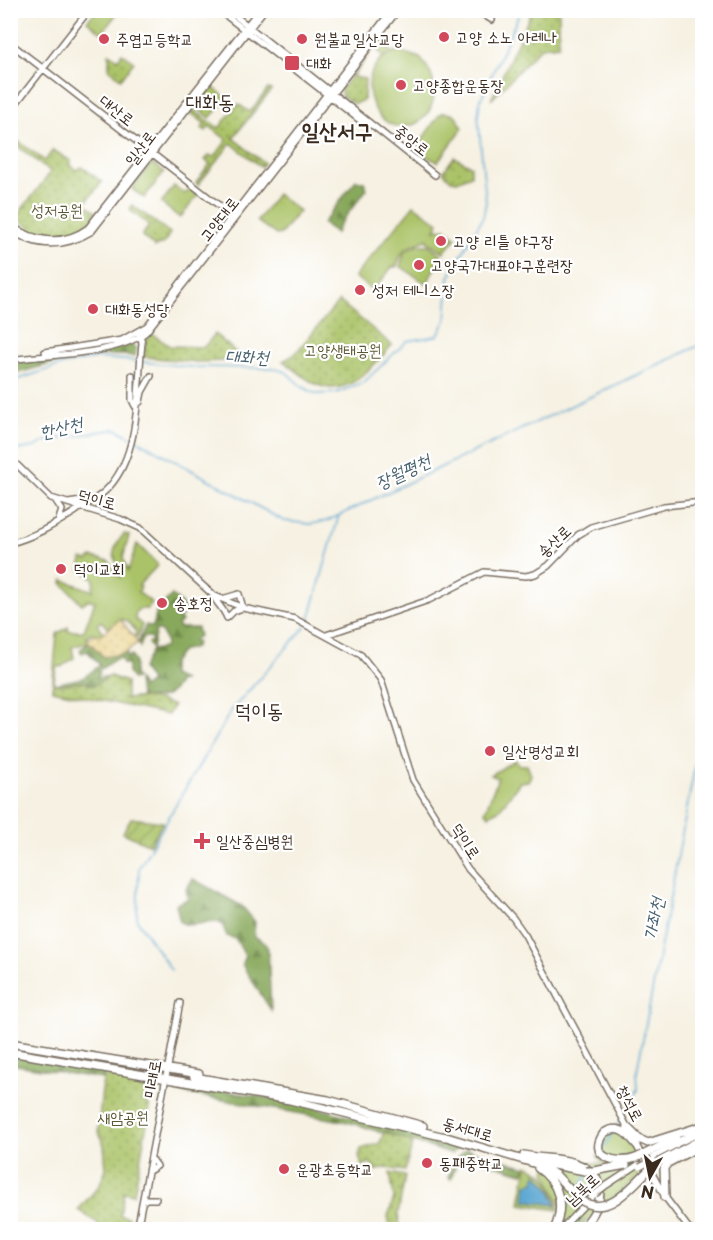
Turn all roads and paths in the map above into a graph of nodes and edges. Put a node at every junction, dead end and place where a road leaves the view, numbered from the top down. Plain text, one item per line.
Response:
1 (89, 10) edge
2 (219, 10) edge
3 (228, 10) edge
4 (259, 10) edge
5 (264, 10) edge
6 (392, 10) edge
7 (398, 10) edge
8 (476, 10) edge
9 (484, 10) edge
10 (247, 29) junction
11 (10, 43) edge
12 (44, 69) junction
13 (339, 83) junction
14 (315, 84) junction
15 (322, 84) junction
16 (331, 93) junction
17 (322, 101) junction
18 (340, 103) junction
19 (350, 106) junction
20 (322, 109) junction
21 (10, 111) edge
22 (373, 126) junction
23 (151, 153) junction
24 (435, 175) dead end
25 (235, 217) junction
26 (10, 227) edge
27 (140, 334) junction
28 (118, 345) junction
29 (140, 356) junction
30 (10, 358) edge
31 (132, 375) dead end
32 (151, 376) dead end
33 (135, 406) junction
34 (10, 458) edge
35 (99, 497) junction
36 (57, 501) junction
37 (702, 502) edge
38 (80, 508) junction
39 (96, 513) junction
40 (71, 514) junction
41 (104, 515) junction
42 (58, 522) junction
43 (10, 543) edge
44 (213, 595) junction
45 (221, 599) junction
46 (243, 608) junction
47 (326, 635) junction
48 (180, 1003) dead end
49 (10, 1044) edge
50 (10, 1051) edge
51 (168, 1069) junction
52 (144, 1070) junction
53 (193, 1079) junction
54 (602, 1080) joint
55 (166, 1081) junction
56 (702, 1126) edge
57 (628, 1128) junction
58 (702, 1131) edge
59 (702, 1139) edge
60 (687, 1142) junction
61 (636, 1144) junction
62 (489, 1145) junction
63 (702, 1145) edge
64 (509, 1155) junction
65 (652, 1158) junction
66 (638, 1162) junction
67 (145, 1190) junction
68 (665, 1197) junction
69 (142, 1204) junction
70 (137, 1230) edge
71 (554, 1230) edge
72 (562, 1230) edge
73 (579, 1230) edge
74 (690, 1230) edge

1 - 12 main road
2 - 10 main road, 중앙로
3 - 10 main road, 중앙로
4 - 10 main road, 일산로
5 - 10 main road, 일산로
6 - 13 main road, 고양대로
7 - 13 main road, 고양대로
8 - 9 main road
10 - 14 main road, 중앙로
10 - 15 main road, 중앙로
10 - 23 main road, 일산로
11 - 12 main road, 대산로
12 - 21 main road
12 - 23 main road, 대산로
13 - 15 main road
13 - 16 main road, 고양대로
13 - 19 main road
14 - 16 main road, 중앙로
14 - 17 main road
15 - 16 main road, 중앙로
16 - 17 main road, 고양대로
16 - 18 main road, 중앙로
16 - 19 main road, 중앙로
16 - 20 main road, 고양대로
17 - 25 main road, 고양대로
18 - 20 main road
18 - 22 main road, 중앙로
19 - 22 main road, 중앙로
20 - 25 main road, 고양대로
22 - 24 main road, 중앙로
23 - 25 main road, 대산로
23 - 26 main road, 일산로
25 - 27 main road, 고양대로
27 - 28 main road, 고양대로
27 - 29 main road
27 - 30 main road, 고양대로
28 - 29 main road
28 - 30 main road, 고양대로
29 - 33 main road
31 - 33 main road
32 - 33 main road
33 - 35 main road
34 - 36 main road, 덕이로
35 - 36 main road
35 - 38 main road
35 - 41 main road
36 - 38 main road, 덕이로
36 - 42 main road
37 - 47 main road, 송산로
38 - 39 main road, 덕이로
38 - 40 main road
39 - 40 main road
39 - 41 main road, 덕이로
40 - 42 main road
41 - 44 main road, 덕이로
42 - 43 main road
44 - 45 main road, 덕이로
44 - 46 main road
45 - 46 main road, 덕이로
45 - 46 main road
46 - 47 main road, 덕이로
47 - 54 main road, 덕이로
48 - 51 main road, 미래로
49 - 52 highway
50 - 52 highway
51 - 52 highway
51 - 53 highway
51 - 55 main road, 미래로
52 - 55 highway
53 - 55 highway
53 - 62 highway, 동서대로
53 - 64 highway, 동서대로
54 - 57 main road, 청석로
55 - 67 main road, 미래로
56 - 57 highway
56 - 65 highway
57 - 61 main road, 청석로
58 - 60 highway, 동서대로
59 - 60 highway, 동서대로
60 - 65 highway, 동서대로
61 - 66 highway
61 - 68 main road, 청석로
62 - 66 highway, 동서대로, bridge
62 - 73 highway
63 - 68 highway
64 - 65 highway, 동서대로, bridge
64 - 71 highway
65 - 66 highway, 동서대로, bridge
66 - 72 main road, 남북로, bridge
67 - 69 main road, 미래로
67 - 69 main road
68 - 74 main road, 청석로
69 - 70 main road, 미래로

